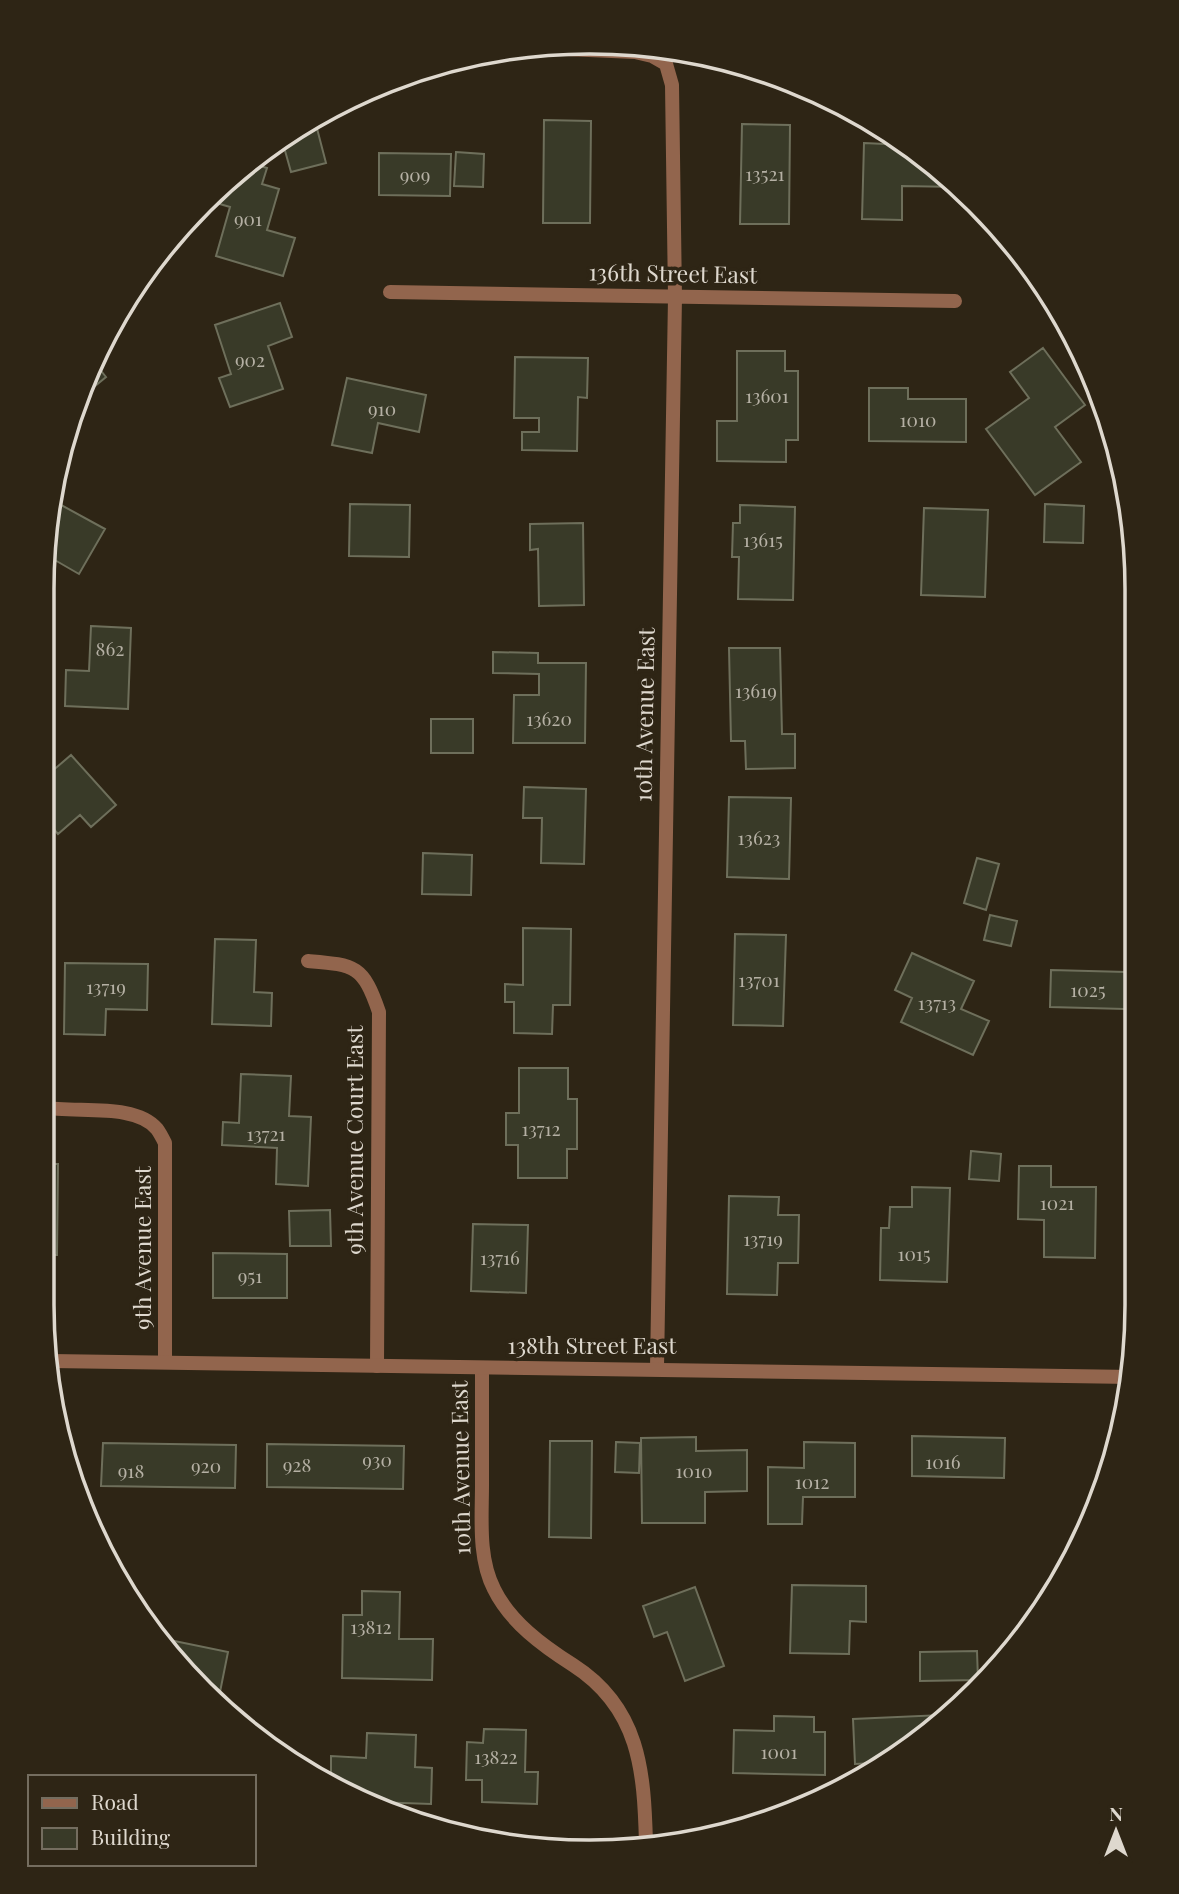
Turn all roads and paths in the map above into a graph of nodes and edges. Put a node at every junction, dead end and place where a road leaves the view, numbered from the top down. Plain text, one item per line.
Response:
1 (659, 59) edge
2 (390, 292) dead end
3 (675, 297) junction
4 (956, 301) dead end
5 (308, 961) dead end
6 (54, 1108) edge
7 (57, 1360) edge
8 (165, 1362) junction
9 (377, 1366) junction
10 (482, 1368) junction
11 (657, 1368) junction
12 (1120, 1377) edge
13 (646, 1837) edge

1 - 3 street, 10th Avenue East
2 - 3 street, 136th Street East
3 - 4 street, 136th Street East
3 - 11 street, 10th Avenue East
5 - 9 street, 9th Avenue Court East
6 - 8 street, 9th Avenue East
7 - 8 street, 138th Street East
8 - 9 street, 138th Street East
9 - 10 street, 138th Street East
10 - 11 street, 138th Street East
10 - 13 street, 10th Avenue East
11 - 12 street, 138th Street East

